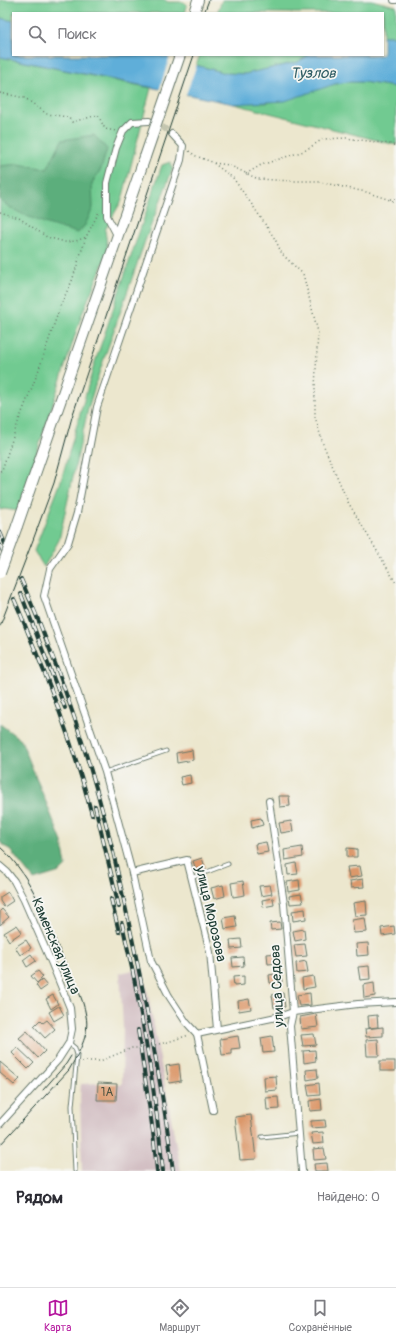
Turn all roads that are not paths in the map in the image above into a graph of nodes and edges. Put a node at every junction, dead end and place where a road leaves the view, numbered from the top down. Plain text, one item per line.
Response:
1 (198, 0) edge
2 (194, 12) edge
3 (180, 56) edge
4 (149, 121) tunnel mouth
5 (172, 134) tunnel mouth
6 (118, 237) junction
7 (0, 573) edge
8 (166, 751) dead end
9 (105, 772) junction
10 (268, 801) dead end
11 (228, 864) dead end
12 (0, 866) edge
13 (132, 873) junction
14 (191, 878) junction
15 (396, 1002) edge
16 (293, 1012) junction
17 (216, 1029) junction
18 (197, 1034) junction
19 (69, 1043) junction
20 (213, 1110) dead end
21 (0, 1124) edge
22 (299, 1133) junction
23 (262, 1137) dead end
24 (75, 1171) edge
25 (302, 1171) edge

1 - 2 main road
3 - 6 main road, bridge
4 - 6 street
5 - 9 street
6 - 7 main road, bridge
8 - 9 lane
9 - 13 street
10 - 16 street, улица Седова
11 - 14 lane
12 - 19 street, Каменская улица
13 - 14 street, улица Морозова
13 - 18 street
14 - 17 street, улица Морозова
15 - 16 street
16 - 17 street
16 - 22 street, улица Седова
17 - 18 street
18 - 20 street
19 - 21 street
19 - 24 lane
22 - 23 lane
22 - 25 street, улица Седова

